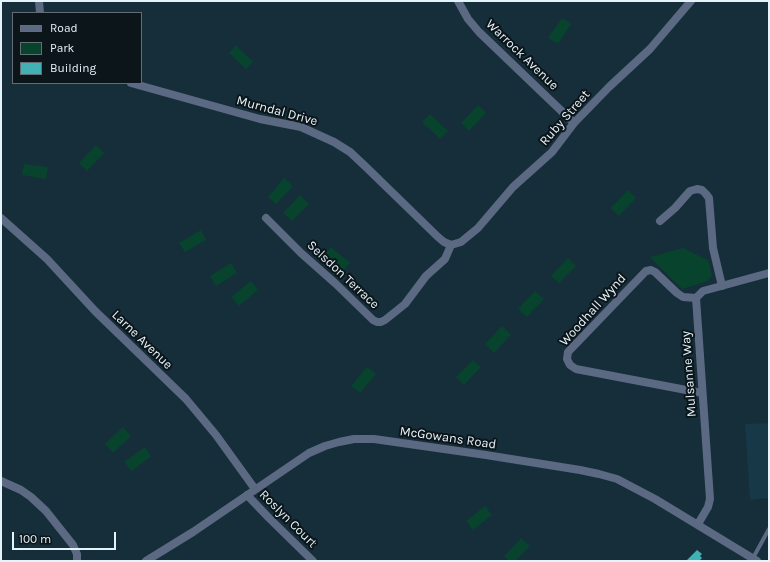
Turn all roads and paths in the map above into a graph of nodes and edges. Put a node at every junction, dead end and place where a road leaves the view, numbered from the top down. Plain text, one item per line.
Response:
1 (39, 1) edge
2 (458, 1) edge
3 (691, 1) edge
4 (40, 12) edge
5 (135, 84) edge
6 (574, 122) junction
7 (1, 218) edge
8 (266, 218) dead end
9 (660, 221) dead end
10 (451, 245) junction
11 (769, 273) edge
12 (722, 286) junction
13 (696, 298) junction
14 (702, 393) junction
15 (1, 481) edge
16 (255, 489) junction
17 (247, 495) junction
18 (698, 524) junction
19 (769, 529) edge
20 (755, 560) edge
21 (77, 561) edge
22 (146, 561) edge
23 (313, 561) edge

1 - 4 street
2 - 6 street, Warrock Avenue
3 - 6 street, Ruby Street
5 - 10 street, Murndal Drive
6 - 10 street, Ruby Street
7 - 16 street, Larne Avenue
8 - 10 street, Selsdon Terrace
9 - 12 street
11 - 12 street
12 - 13 street
13 - 14 street, Mulsanne Way
13 - 14 street, Woodhall Wynd
14 - 18 street, Mulsanne Way
15 - 21 street
16 - 17 street, McGowans Road
16 - 18 street, McGowans Road
17 - 22 street, McGowans Road
17 - 23 street, Roslyn Court
18 - 20 street, McGowans Road
19 - 20 lane

